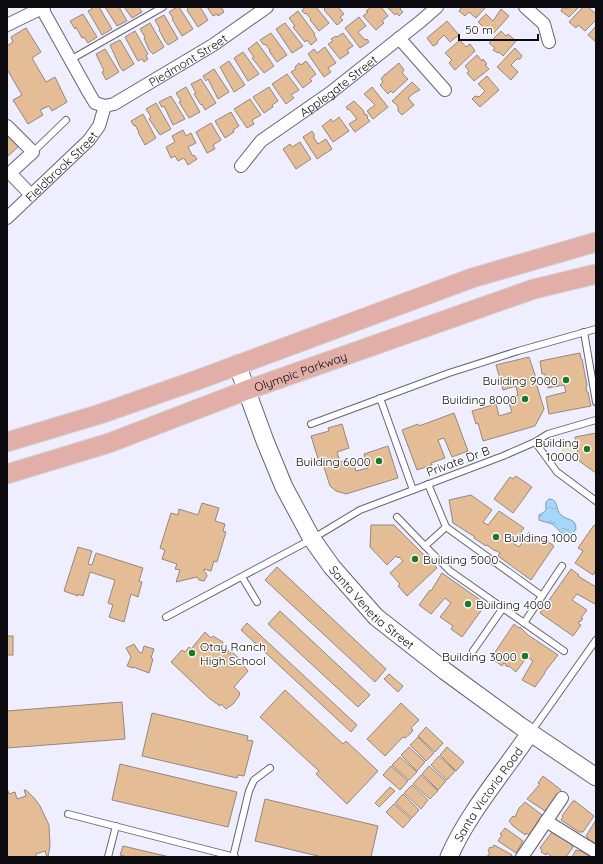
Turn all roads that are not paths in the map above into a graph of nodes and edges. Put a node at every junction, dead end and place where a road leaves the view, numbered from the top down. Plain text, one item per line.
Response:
1 (42, 7) edge
2 (163, 7) edge
3 (267, 7) edge
4 (437, 7) edge
5 (525, 7) edge
6 (7, 25) edge
7 (398, 38) junction
8 (549, 42) dead end
9 (70, 60) junction
10 (445, 90) dead end
11 (105, 106) junction
12 (66, 120) dead end
13 (7, 126) edge
14 (33, 152) junction
15 (241, 166) dead end
16 (9, 172) edge
17 (31, 195) junction
18 (7, 218) edge
19 (596, 242) edge
20 (596, 274) edge
21 (596, 329) edge
22 (584, 332) junction
23 (237, 364) junction
24 (247, 390) junction
25 (380, 398) junction
26 (596, 402) edge
27 (596, 420) edge
28 (311, 424) dead end
29 (7, 442) edge
30 (535, 442) junction
31 (7, 474) edge
32 (428, 484) junction
33 (413, 490) junction
34 (596, 501) edge
35 (397, 516) dead end
36 (446, 527) junction
37 (312, 539) junction
38 (425, 546) junction
39 (562, 566) dead end
40 (242, 576) junction
41 (542, 596) junction
42 (257, 602) dead end
43 (503, 608) junction
44 (166, 618) dead end
45 (524, 623) junction
46 (596, 640) edge
47 (473, 650) dead end
48 (564, 651) dead end
49 (530, 733) junction
50 (270, 768) dead end
51 (596, 777) edge
52 (562, 798) dead end
53 (68, 814) dead end
54 (546, 821) junction
55 (116, 826) junction
56 (596, 852) edge
57 (108, 857) edge
58 (234, 857) edge
59 (449, 857) edge
60 (522, 857) edge

1 - 6 street
1 - 9 street
2 - 9 lane
3 - 11 street, Piedmont Street
4 - 7 street, Applegate Street
5 - 8 street
7 - 10 street
7 - 15 street, Applegate Street
9 - 11 street
11 - 17 street, Fieldbrook Street
12 - 14 lane
13 - 14 street
14 - 16 street
16 - 17 street
17 - 18 street, Fieldbrook Street
19 - 23 main road
20 - 24 main road, Olympic Parkway
21 - 22 lane
22 - 25 lane
22 - 26 lane
23 - 24 street, Santa Venetia Street
23 - 29 main road
24 - 31 main road, Olympic Parkway
24 - 37 street, Santa Venetia Street
25 - 28 lane
25 - 33 lane
27 - 30 lane, Private Dr B
30 - 32 lane, Private Dr B
30 - 34 lane
32 - 33 lane, Private Dr B
32 - 36 lane
33 - 37 lane, Private Dr B
35 - 38 lane
36 - 38 lane
36 - 41 lane
37 - 40 lane, Private Dr B
37 - 49 street, Santa Venetia Street
38 - 43 lane
39 - 41 lane
40 - 42 lane
40 - 44 lane, Private Dr B
41 - 45 lane
43 - 45 lane
43 - 47 lane
45 - 48 lane
46 - 49 lane
49 - 51 street, Santa Venetia Street
49 - 59 street, Santa Victoria Road
50 - 58 lane
52 - 54 street
53 - 55 lane
54 - 56 street
54 - 60 street
55 - 57 lane
55 - 58 lane

